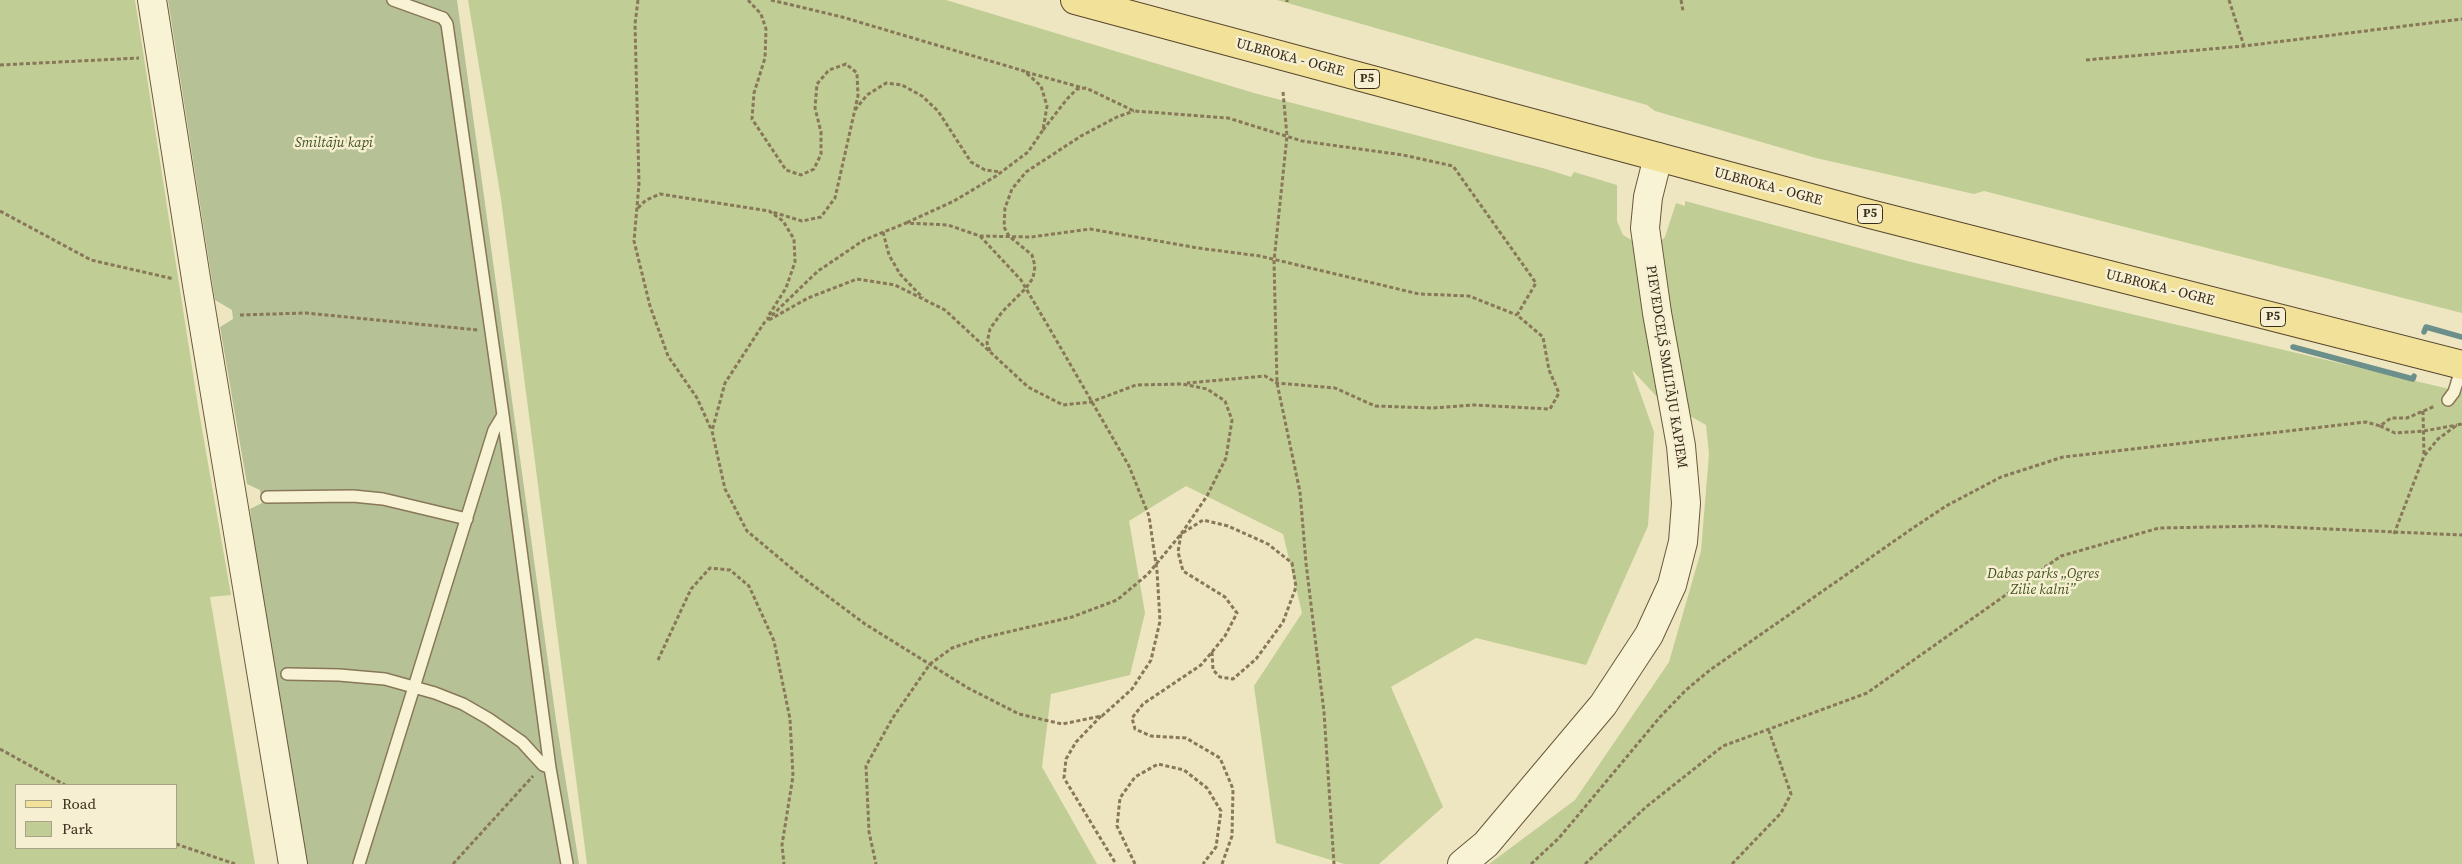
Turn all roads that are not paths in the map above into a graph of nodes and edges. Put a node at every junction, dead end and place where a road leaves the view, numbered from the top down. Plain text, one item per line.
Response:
1 (152, 0) edge
2 (393, 0) edge
3 (1075, 0) edge
4 (1658, 157) junction
5 (2462, 365) edge
6 (2448, 400) dead end
7 (504, 415) junction
8 (267, 497) dead end
9 (467, 519) junction
10 (287, 674) dead end
11 (414, 687) junction
12 (547, 766) junction
13 (293, 864) edge
14 (359, 864) edge
15 (566, 864) edge
16 (1462, 864) edge

1 - 13 street
2 - 7 lane
3 - 4 main road, ULBROKA - OGRE / P5
4 - 5 main road, ULBROKA - OGRE / P5
4 - 16 street, PIEVEDCEĻŠ SMILTĀJU KAPIEM
5 - 6 lane
7 - 9 lane
7 - 12 lane
8 - 9 lane
9 - 11 lane
10 - 11 lane
11 - 12 lane
11 - 14 lane
12 - 15 lane

